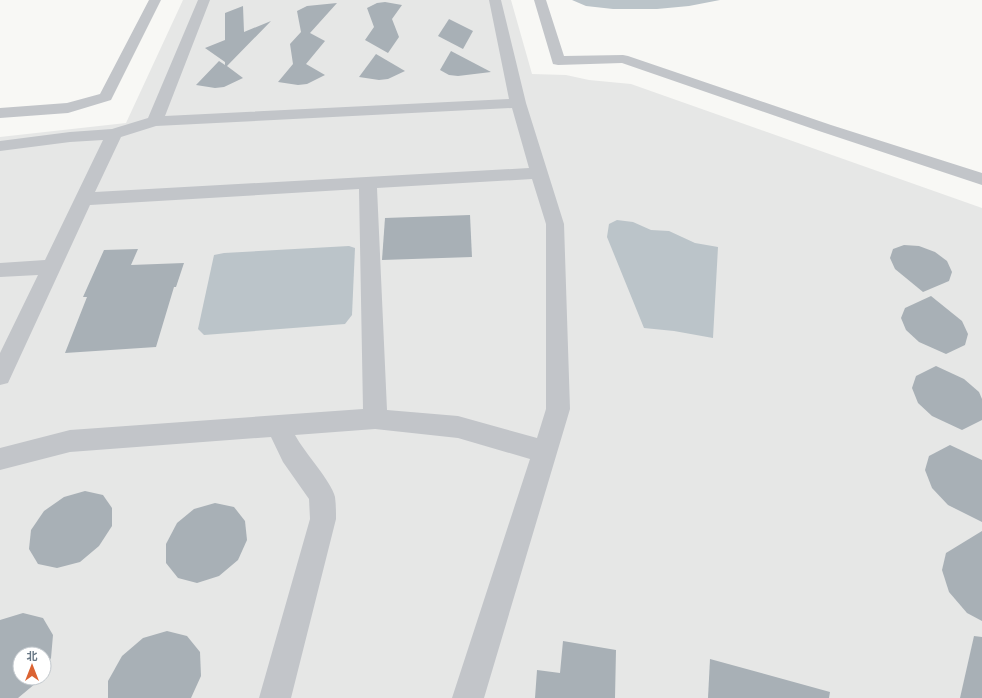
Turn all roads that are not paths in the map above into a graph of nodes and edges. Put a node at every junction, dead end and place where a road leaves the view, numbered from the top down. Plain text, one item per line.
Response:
1 (155, 0) edge
2 (204, 0) edge
3 (495, 0) edge
4 (540, 0) edge
5 (518, 104) junction
6 (0, 113) edge
7 (155, 122) junction
8 (114, 134) junction
9 (0, 146) edge
10 (539, 173) junction
11 (982, 179) edge
12 (368, 183) junction
13 (84, 199) junction
14 (51, 267) junction
15 (0, 270) edge
16 (0, 376) edge
17 (375, 419) junction
18 (278, 426) junction
19 (545, 452) junction
20 (0, 460) edge
21 (275, 698) edge
22 (468, 698) edge

1 - 6 lane
2 - 7 lane
3 - 5 lane
4 - 11 lane
5 - 7 lane
5 - 10 lane
7 - 8 lane
8 - 9 lane
8 - 13 lane
10 - 12 lane
10 - 19 lane
12 - 13 lane
12 - 17 lane
13 - 14 lane
14 - 15 lane
14 - 16 lane
17 - 18 lane
17 - 19 lane
18 - 20 lane
18 - 21 lane
19 - 22 lane

